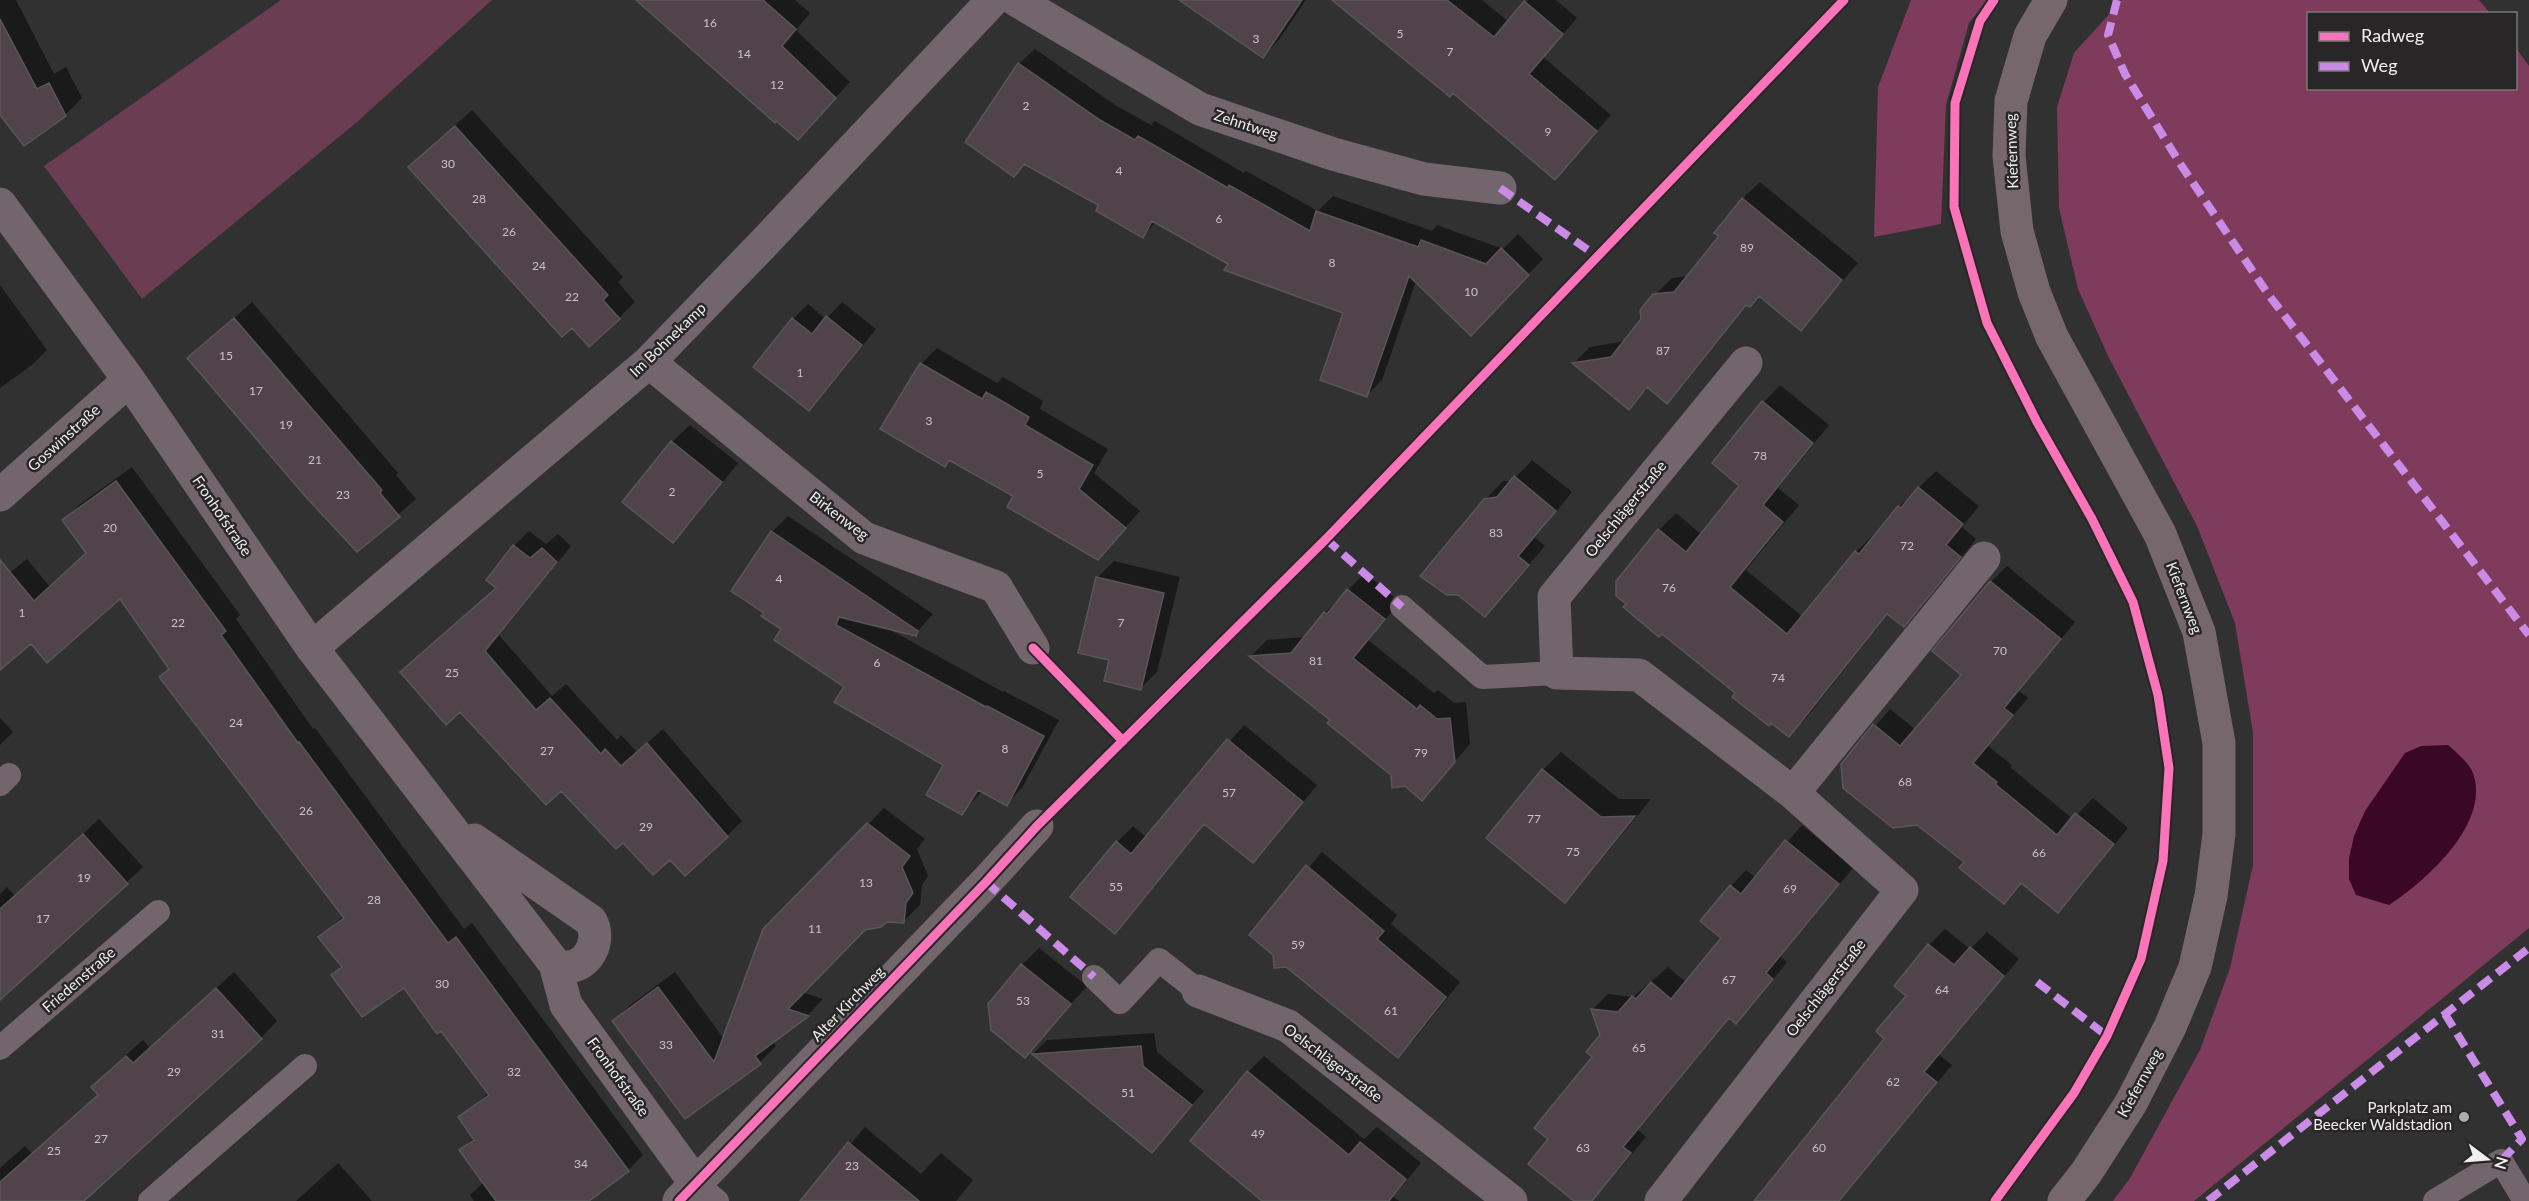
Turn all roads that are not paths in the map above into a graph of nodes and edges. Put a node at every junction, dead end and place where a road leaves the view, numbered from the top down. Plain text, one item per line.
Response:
1 (993, 0) edge
2 (1016, 0) edge
3 (2051, 0) edge
4 (1500, 188) dead end
5 (0, 204) edge
6 (649, 362) junction
7 (1746, 363) dead end
8 (129, 380) junction
9 (0, 495) edge
10 (1984, 558) dead end
11 (1402, 608) dead end
12 (312, 648) junction
13 (1033, 648) dead end
14 (1557, 673) junction
15 (1793, 793) junction
16 (449, 823) junction
17 (1037, 826) dead end
18 (158, 912) dead end
19 (555, 964) junction
20 (1094, 977) dead end
21 (1198, 991) joint
22 (0, 1048) edge
23 (305, 1066) dead end
24 (697, 1195) edge
25 (150, 1201) edge
26 (1511, 1201) edge
27 (1660, 1201) edge
28 (2064, 1201) edge
29 (2435, 1201) edge
30 (2525, 1201) edge

1 - 6 street, Im Bohnekamp
2 - 4 street, Zehntweg
3 - 28 street, Kiefernweg
5 - 8 street, Fronhofstraße
6 - 12 street, Im Bohnekamp
6 - 13 street, Birkenweg
7 - 14 street, Oelschlägerstraße
8 - 9 street, Goswinstraße
8 - 12 street, Fronhofstraße
10 - 15 street
11 - 14 lane, Oelschlägerstraße
12 - 16 street, Fronhofstraße
14 - 15 street, Oelschlägerstraße
15 - 27 street, Oelschlägerstraße
16 - 19 street, Fronhofstraße
16 - 19 street, Fronhofstraße
17 - 24 street, Alter Kirchweg
18 - 22 lane, Friedenstraße
19 - 24 street, Fronhofstraße
20 - 21 lane, Oelschlägerstraße
21 - 26 street, Oelschlägerstraße
23 - 25 lane
29 - 30 lane

